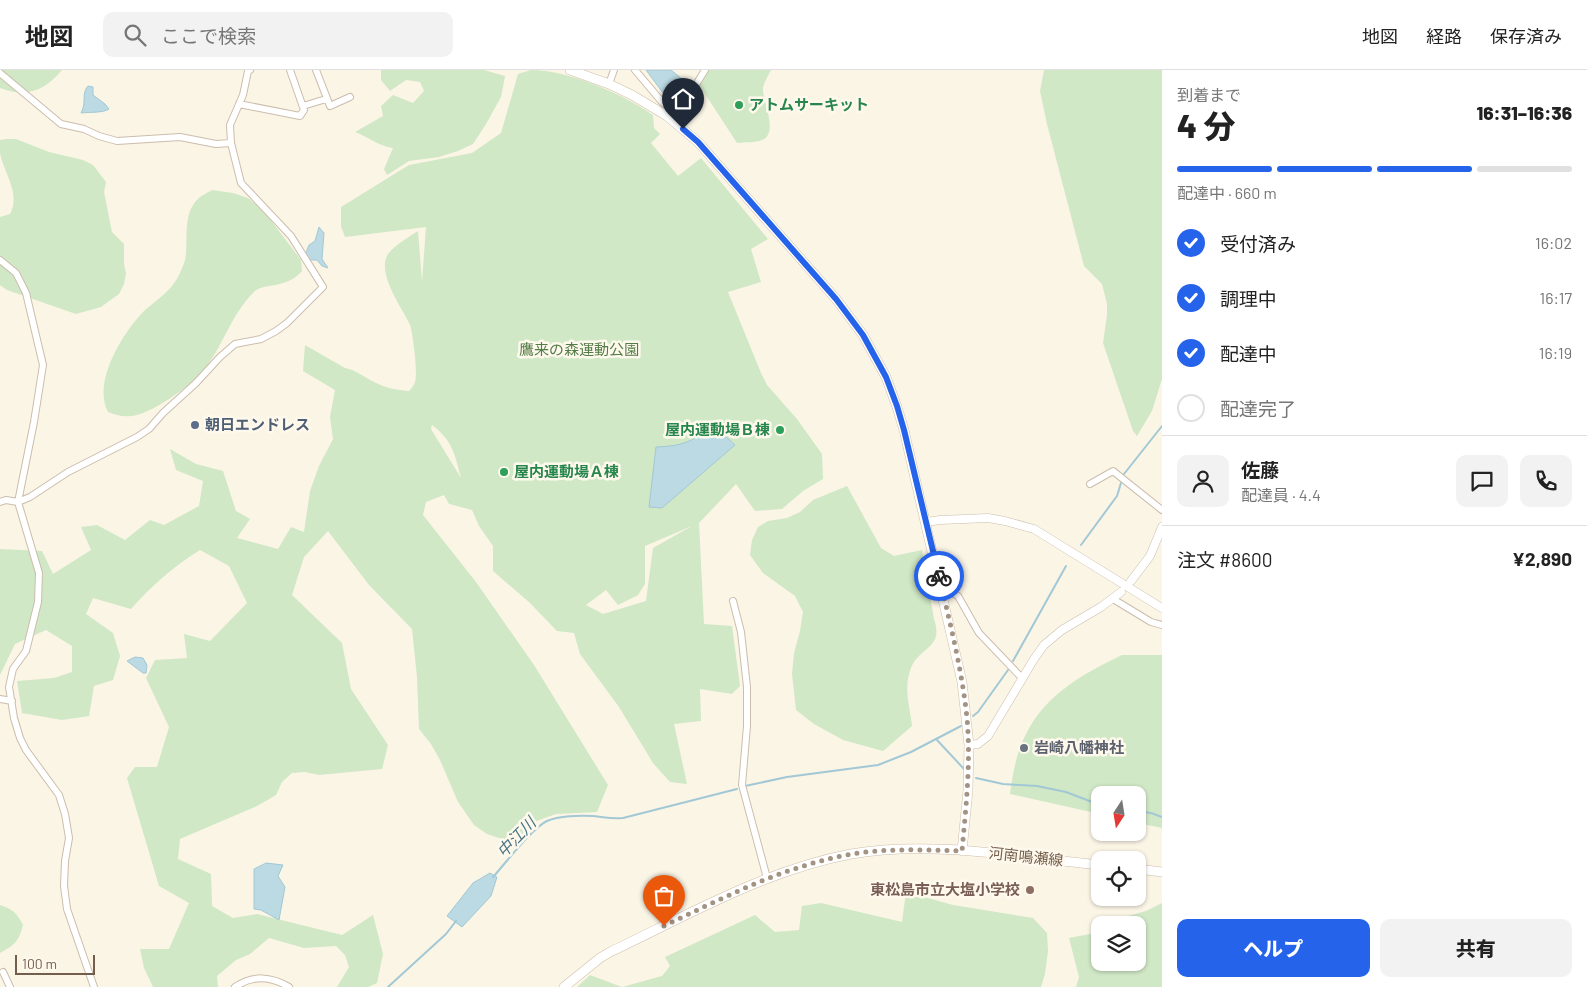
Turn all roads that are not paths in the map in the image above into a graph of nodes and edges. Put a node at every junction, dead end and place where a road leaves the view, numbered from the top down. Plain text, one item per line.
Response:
1 (250, 70) edge
2 (290, 70) edge
3 (316, 70) edge
4 (570, 70) edge
5 (614, 70) edge
6 (635, 70) edge
7 (705, 70) edge
8 (0, 73) edge
9 (609, 84) junction
10 (350, 97) dead end
11 (326, 99) junction
12 (239, 104) junction
13 (303, 106) junction
14 (670, 113) junction
15 (231, 143) junction
16 (0, 260) edge
17 (1090, 484) dead end
18 (0, 502) edge
19 (18, 502) junction
20 (1162, 510) edge
21 (926, 522) junction
22 (1162, 527) edge
23 (1131, 581) dead end
24 (1121, 592) dead end
25 (943, 593) junction
26 (1113, 599) junction
27 (733, 600) dead end
28 (1162, 608) edge
29 (1162, 625) edge
30 (1022, 678) junction
31 (0, 699) edge
32 (12, 701) junction
33 (968, 745) junction
34 (962, 851) junction
35 (1091, 864) edge
36 (1146, 870) edge
37 (1162, 872) edge
38 (767, 878) junction
39 (3, 972) dead end
40 (10, 987) edge
41 (94, 987) edge
42 (235, 987) edge
43 (289, 987) edge
44 (564, 987) edge

1 - 12 street
2 - 13 street
3 - 11 street
4 - 9 main road
5 - 9 street
6 - 14 street
7 - 14 street
8 - 15 street
9 - 14 main road
10 - 11 street
11 - 13 street
12 - 13 street
12 - 15 street
14 - 21 main road
15 - 19 street
16 - 19 street
17 - 20 street
18 - 19 street
19 - 32 street
21 - 25 main road
21 - 28 street
22 - 23 street
24 - 26 street
25 - 30 street
25 - 33 main road
26 - 29 street
26 - 30 street
27 - 38 street
30 - 33 street
31 - 32 street
32 - 41 street
33 - 34 main road
34 - 35 main road, 河南鳴瀬線
34 - 38 main road, 河南鳴瀬線
36 - 37 main road
38 - 44 main road, 河南鳴瀬線
39 - 40 street
42 - 43 street

